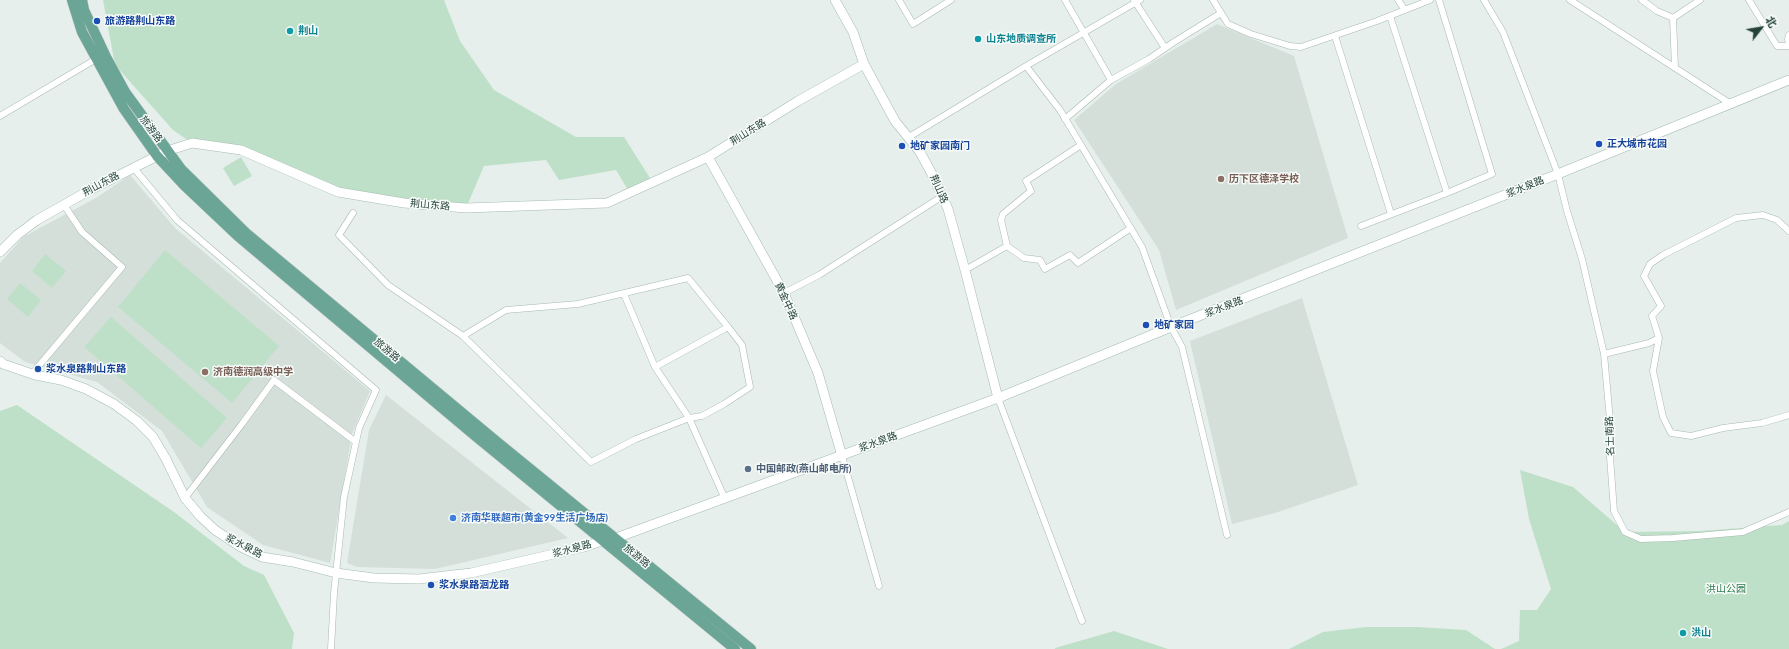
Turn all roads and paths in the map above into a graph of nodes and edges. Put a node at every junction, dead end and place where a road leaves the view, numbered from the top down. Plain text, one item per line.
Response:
1 (72, 0) edge
2 (82, 0) edge
3 (835, 0) edge
4 (899, 0) edge
5 (951, 0) edge
6 (1065, 0) edge
7 (1212, 0) edge
8 (1398, 0) edge
9 (1430, 0) edge
10 (1439, 0) edge
11 (1484, 0) edge
12 (1570, 0) edge
13 (1642, 0) edge
14 (1700, 0) edge
15 (1749, 0) edge
16 (1137, 1) edge
17 (1405, 10) junction
18 (1221, 13) junction
19 (1390, 16) junction
20 (1673, 18) junction
21 (1083, 33) junction
22 (1789, 35) edge
23 (1335, 36) junction
24 (1789, 45) edge
25 (1164, 48) junction
26 (96, 59) junction
27 (864, 64) junction
28 (1026, 66) junction
29 (1675, 68) junction
30 (1111, 80) junction
31 (1789, 81) edge
32 (1731, 104) junction
33 (0, 116) edge
34 (1065, 119) junction
35 (909, 137) junction
36 (1081, 145) junction
37 (167, 151) junction
38 (157, 156) junction
39 (708, 157) junction
40 (133, 167) junction
41 (1558, 174) junction
42 (1447, 193) junction
43 (941, 197) junction
44 (64, 205) junction
45 (353, 213) dead end
46 (1392, 214) junction
47 (1361, 226) dead end
48 (1131, 228) junction
49 (1789, 231) edge
50 (1008, 246) junction
51 (0, 252) edge
52 (965, 270) junction
53 (784, 293) junction
54 (624, 294) junction
55 (728, 327) junction
56 (1172, 327) junction
57 (463, 336) junction
58 (1659, 338) junction
59 (1604, 354) junction
60 (0, 361) edge
61 (655, 367) junction
62 (32, 374) junction
63 (998, 398) junction
64 (1789, 415) edge
65 (689, 418) junction
66 (356, 442) junction
67 (842, 456) junction
68 (185, 498) junction
69 (725, 499) junction
70 (1789, 512) edge
71 (1227, 535) dead end
72 (616, 538) junction
73 (604, 540) junction
74 (336, 573) junction
75 (878, 586) dead end
76 (1082, 621) dead end
77 (330, 649) edge
78 (735, 649) edge
79 (751, 649) edge

1 - 26 main road, 旅游路
2 - 37 main road, 旅游路
3 - 27 main road, 荆山路
4 - 5 street
6 - 21 street
7 - 18 street
8 - 17 street
9 - 17 street
10 - 42 street
11 - 41 street, 名士南路
12 - 29 street
13 - 20 street
14 - 20 street
15 - 24 street
16 - 21 street
16 - 25 street
17 - 19 street
18 - 23 street
18 - 25 street
19 - 23 street
19 - 42 street
20 - 29 street
21 - 28 street
21 - 30 street
22 - 24 street
23 - 46 street
25 - 30 street
26 - 33 street
26 - 38 main road, 旅游路
27 - 35 main road, 荆山路
27 - 39 main road, 荆山东路
28 - 34 street
28 - 35 street
29 - 32 street
30 - 34 street
31 - 32 main road, 浆水泉路
32 - 41 main road, 浆水泉路
34 - 36 street
35 - 43 main road, 荆山路
36 - 48 street
36 - 50 street
37 - 38 main road, 荆山东路
37 - 39 main road, 荆山东路
37 - 72 main road, 旅游路
38 - 40 main road, 荆山东路
38 - 73 main road, 旅游路
39 - 53 main road, 黄金中路
40 - 44 main road, 荆山东路
40 - 66 street
41 - 56 main road, 浆水泉路
41 - 59 street, 名士南路
42 - 46 street
43 - 52 main road, 荆山路
43 - 53 street
44 - 51 main road, 荆山东路
44 - 62 street
45 - 57 street
46 - 47 street
48 - 50 street
48 - 56 street
49 - 58 street
50 - 52 street
52 - 63 main road, 荆山路
53 - 67 main road, 黄金中路
54 - 55 street
54 - 57 street
54 - 61 street
55 - 61 street
55 - 65 street
56 - 63 main road, 浆水泉路
56 - 71 street
57 - 65 street
58 - 59 street
58 - 64 street
59 - 70 street, 名士南路
60 - 62 main road, 浆水泉路
61 - 65 street
62 - 68 main road, 浆水泉路
63 - 67 main road, 浆水泉路
63 - 76 street
65 - 69 street
66 - 68 street
66 - 74 street
67 - 69 main road, 浆水泉路
67 - 75 street
68 - 74 main road, 浆水泉路
69 - 72 main road, 浆水泉路
72 - 73 main road, 浆水泉路
72 - 79 main road, 旅游路
73 - 74 main road, 浆水泉路
73 - 78 main road, 旅游路
74 - 77 street

